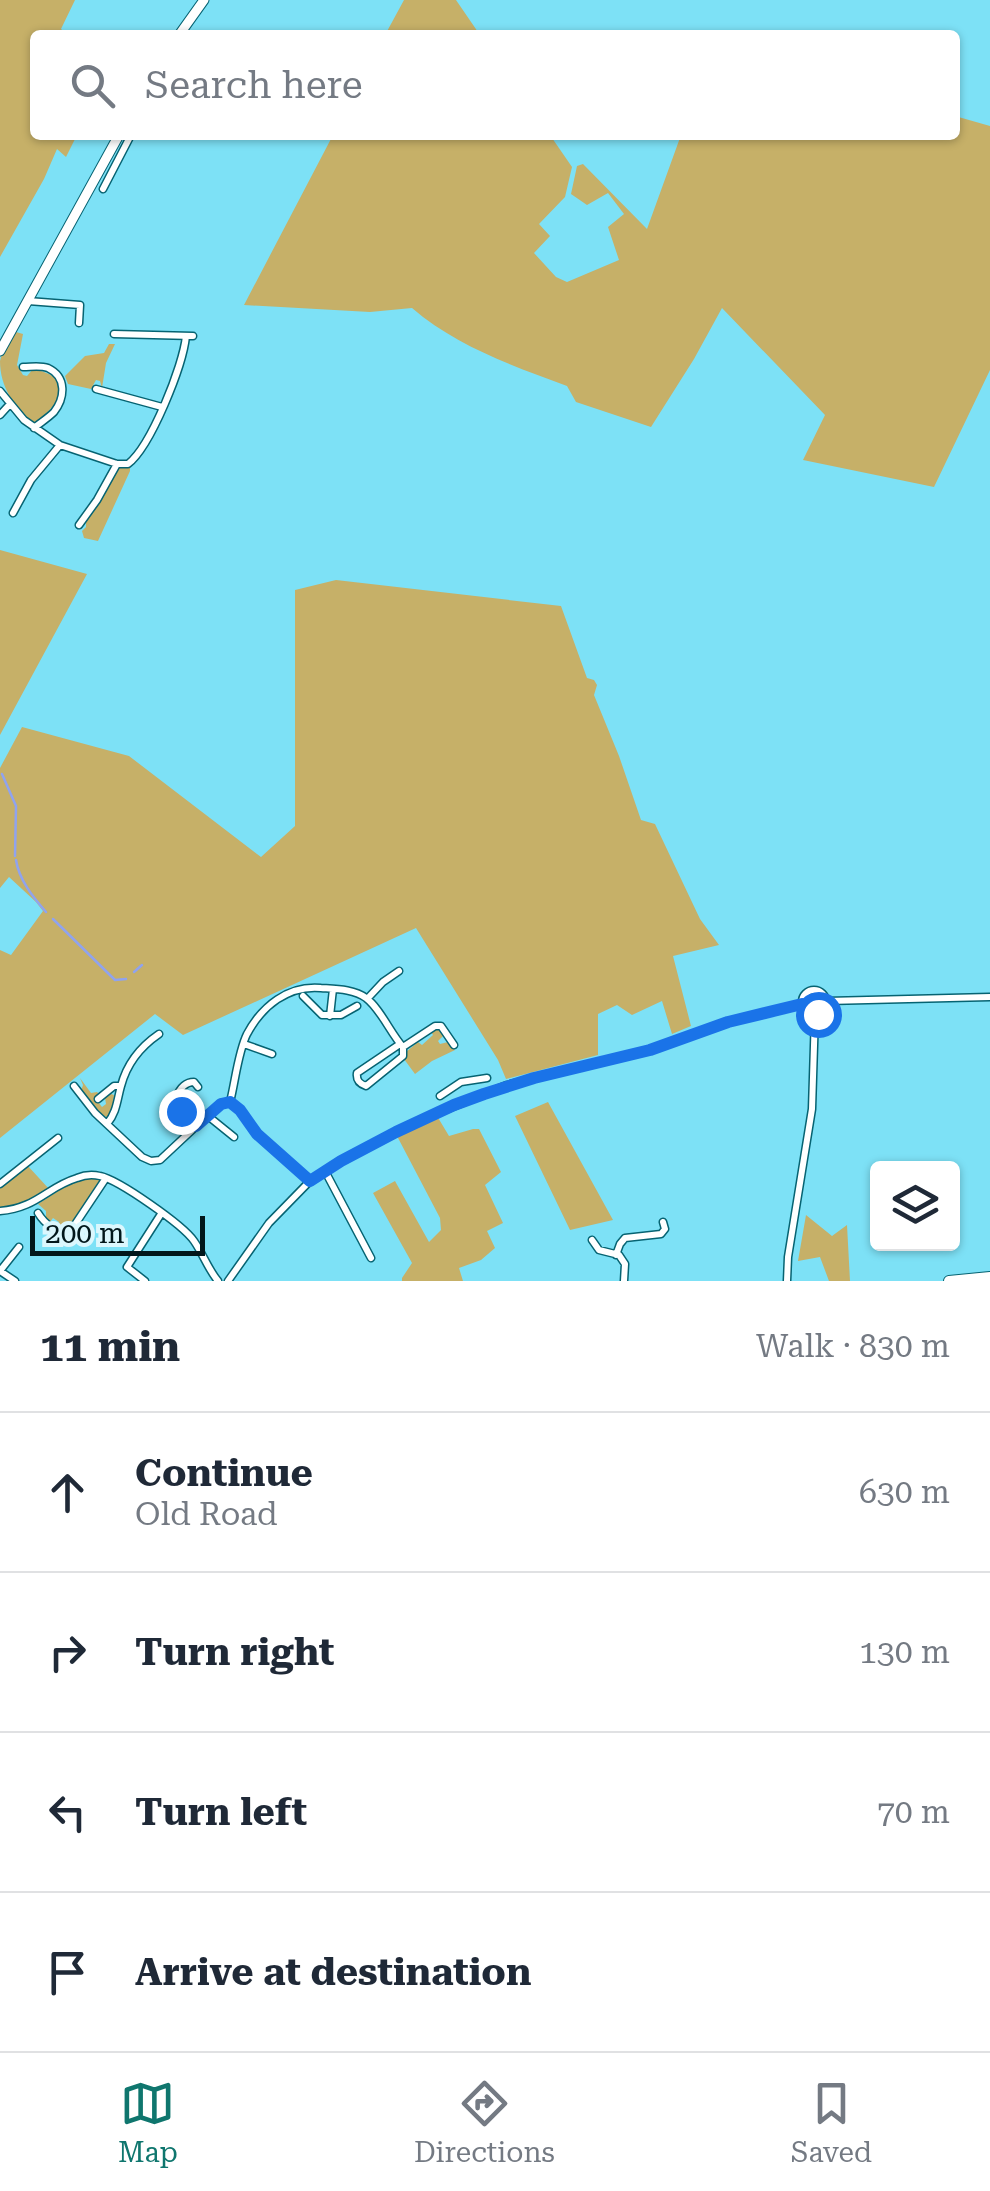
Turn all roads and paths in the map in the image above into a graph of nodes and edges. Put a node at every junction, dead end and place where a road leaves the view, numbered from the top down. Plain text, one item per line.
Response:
1 (204, 0) edge
2 (183, 30) edge
3 (118, 140) edge
4 (127, 140) edge
5 (116, 152) junction
6 (103, 189) dead end
7 (28, 301) junction
8 (79, 322) dead end
9 (114, 334) dead end
10 (0, 351) edge
11 (22, 367) dead end
12 (96, 389) dead end
13 (0, 391) edge
14 (10, 404) junction
15 (162, 407) junction
16 (0, 415) edge
17 (34, 428) junction
18 (60, 445) junction
19 (117, 464) junction
20 (13, 513) dead end
21 (79, 525) dead end
22 (399, 971) dead end
23 (332, 989) junction
24 (302, 996) dead end
25 (990, 997) edge
26 (368, 998) junction
27 (826, 1001) junction
28 (802, 1004) junction
29 (358, 1006) dead end
30 (815, 1014) junction
31 (330, 1016) junction
32 (159, 1034) dead end
33 (244, 1044) junction
34 (454, 1045) dead end
35 (402, 1046) junction
36 (272, 1054) dead end
37 (487, 1078) dead end
38 (74, 1086) dead end
39 (121, 1086) junction
40 (198, 1087) dead end
41 (98, 1099) dead end
42 (230, 1102) junction
43 (454, 1105) junction
44 (208, 1116) junction
45 (107, 1124) junction
46 (196, 1126) junction
47 (234, 1137) dead end
48 (58, 1138) dead end
49 (325, 1170) junction
50 (106, 1178) junction
51 (310, 1181) junction
52 (0, 1184) edge
53 (0, 1211) edge
54 (38, 1213) dead end
55 (161, 1214) junction
56 (663, 1222) dead end
57 (592, 1240) dead end
58 (19, 1247) dead end
59 (616, 1254) junction
60 (371, 1258) dead end
61 (0, 1271) edge
62 (990, 1277) edge
63 (15, 1281) edge
64 (145, 1281) edge
65 (218, 1281) edge
66 (228, 1281) edge
67 (624, 1281) edge
68 (787, 1281) edge
69 (949, 1281) edge

1 - 2 street
3 - 5 street
4 - 5 street
5 - 6 street
5 - 7 street
7 - 8 street
7 - 10 street
9 - 15 street
11 - 17 street
12 - 15 street
13 - 14 street
14 - 16 street
14 - 17 street
15 - 19 street
17 - 18 street
18 - 19 street
18 - 20 street
19 - 21 street
22 - 26 street
23 - 26 street
23 - 31 street
23 - 33 street
24 - 31 street
25 - 27 street
26 - 35 street
27 - 28 street
27 - 30 street
28 - 30 street
28 - 43 street
29 - 31 street
30 - 68 street
32 - 39 street
33 - 36 street
33 - 42 street
34 - 35 street
35 - 35 street
37 - 43 street
38 - 45 street
39 - 41 street
39 - 45 street
40 - 46 street
42 - 44 street
42 - 51 street
43 - 49 street
44 - 46 street
44 - 47 street
45 - 46 street
48 - 52 street
49 - 51 street
49 - 60 street
50 - 53 street
50 - 54 street
50 - 55 street
51 - 66 street
55 - 64 street
55 - 65 street
56 - 59 street
57 - 59 street
58 - 61 street
59 - 67 street
61 - 63 street
62 - 69 main road

